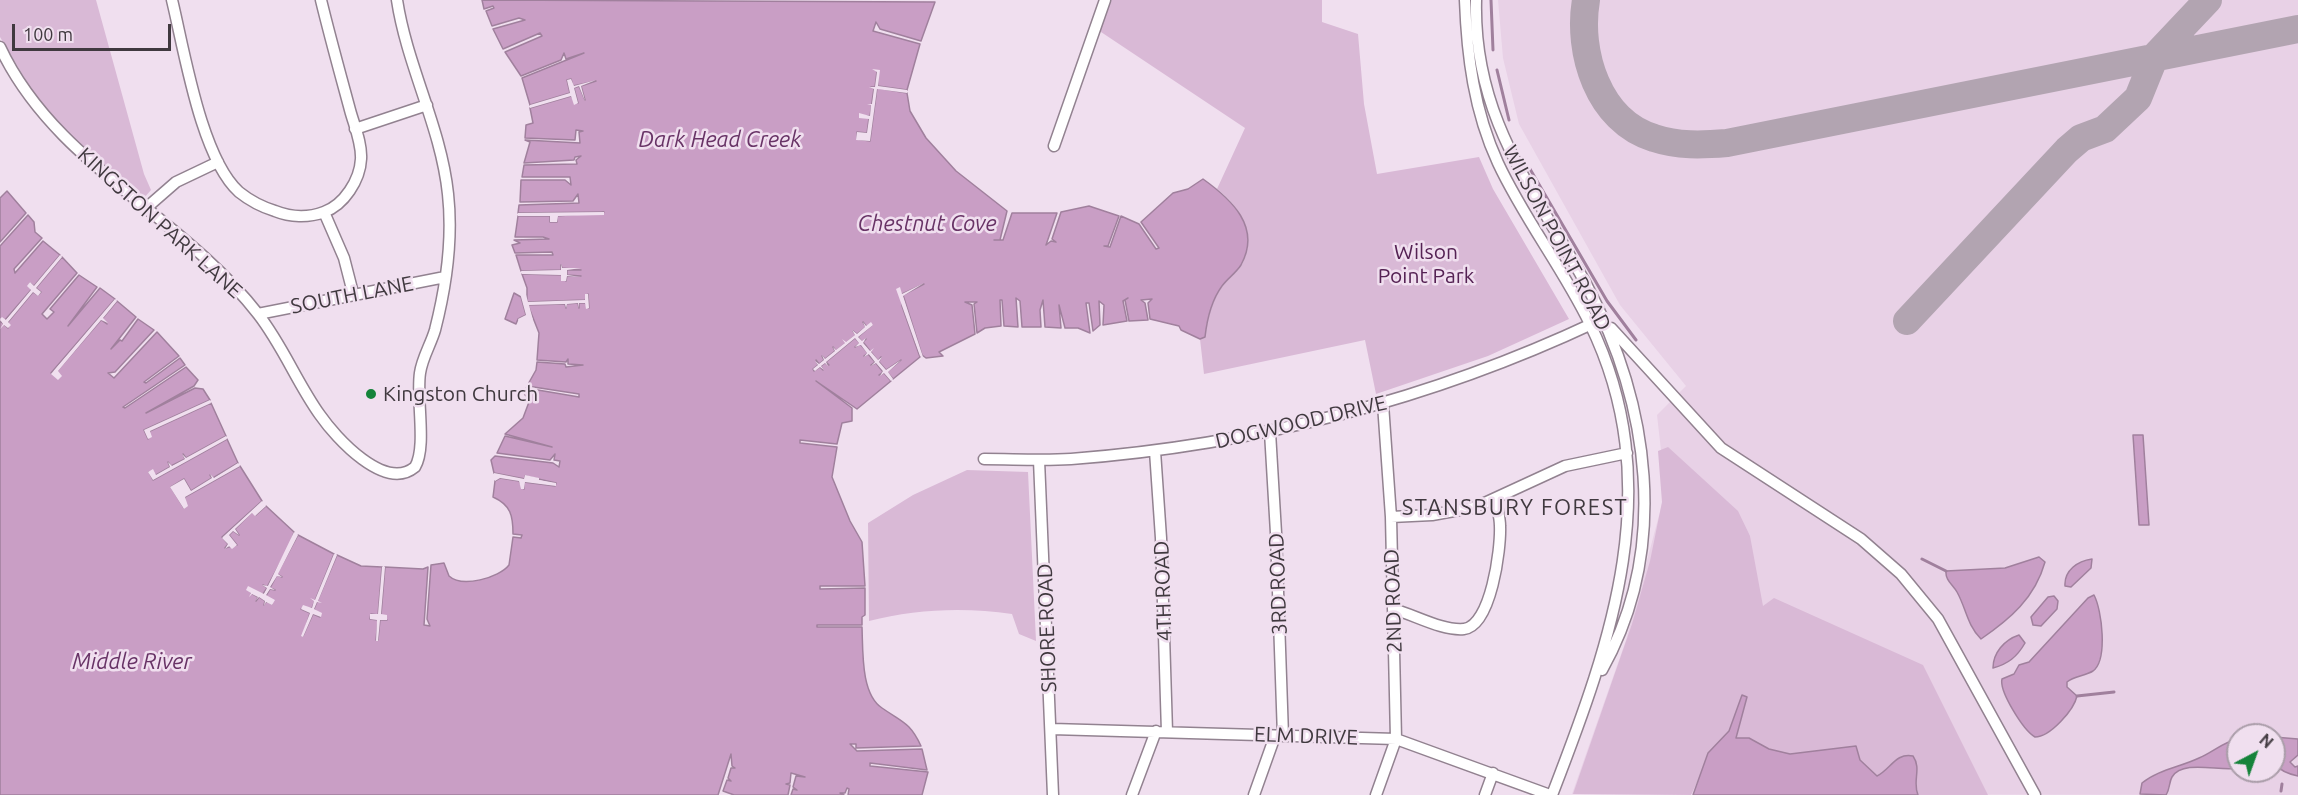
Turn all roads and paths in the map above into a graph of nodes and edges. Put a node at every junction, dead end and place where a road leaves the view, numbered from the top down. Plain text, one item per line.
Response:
1 (172, 0) edge
2 (321, 0) edge
3 (397, 0) edge
4 (1105, 0) edge
5 (1465, 0) edge
6 (1476, 0) edge
7 (0, 46) edge
8 (427, 105) junction
9 (355, 129) junction
10 (1054, 146) dead end
11 (218, 162) junction
12 (145, 209) junction
13 (324, 212) junction
14 (445, 277) junction
15 (353, 293) junction
16 (258, 314) junction
17 (1603, 319) junction
18 (1590, 325) junction
19 (1383, 404) junction
20 (1269, 432) junction
21 (1155, 451) junction
22 (1627, 453) junction
23 (984, 459) dead end
24 (1039, 460) junction
25 (1496, 499) junction
26 (1391, 517) junction
27 (1393, 609) junction
28 (1596, 681) junction
29 (1052, 729) junction
30 (1162, 731) junction
31 (1279, 736) junction
32 (1396, 740) junction
33 (1493, 772) junction
34 (1053, 795) edge
35 (1132, 795) edge
36 (1254, 795) edge
37 (1377, 795) edge
38 (1485, 795) edge
39 (1551, 795) edge
40 (2035, 795) edge

1 - 11 street
2 - 9 street
3 - 8 street, KINGSTON PARK LANE
4 - 10 street
5 - 18 street, WILSON POINT ROAD
6 - 17 street, WILSON POINT ROAD
7 - 12 street, KINGSTON PARK LANE
8 - 9 street
8 - 14 street, KINGSTON PARK LANE
9 - 13 street
11 - 12 street
11 - 13 street
12 - 16 street, KINGSTON PARK LANE
13 - 15 street
14 - 15 street, SOUTH LANE
14 - 16 street, KINGSTON PARK LANE
15 - 16 street, SOUTH LANE
17 - 18 street, DOGWOOD DRIVE
17 - 28 street, WILSON POINT ROAD
17 - 40 street
18 - 19 street, DOGWOOD DRIVE
18 - 22 street, WILSON POINT ROAD
19 - 20 street, DOGWOOD DRIVE
19 - 26 street, 2ND ROAD
20 - 21 street, DOGWOOD DRIVE
20 - 31 street, 3RD ROAD
21 - 24 street, DOGWOOD DRIVE
21 - 30 street, 4TH ROAD
22 - 25 street
22 - 28 street, WILSON POINT ROAD
23 - 24 street, DOGWOOD DRIVE
24 - 29 street, SHORE ROAD
25 - 26 street
25 - 27 street
26 - 27 street, 2ND ROAD
27 - 32 street, 2ND ROAD
28 - 39 street, WILSON POINT ROAD
29 - 30 street, ELM DRIVE
29 - 34 street, SHORE ROAD
30 - 31 street, ELM DRIVE
30 - 35 street, 4TH ROAD
31 - 32 street, ELM DRIVE
31 - 36 street, 3RD ROAD
32 - 33 street, ELM DRIVE
32 - 37 street, 2ND ROAD
33 - 38 street
33 - 39 street, ELM DRIVE

